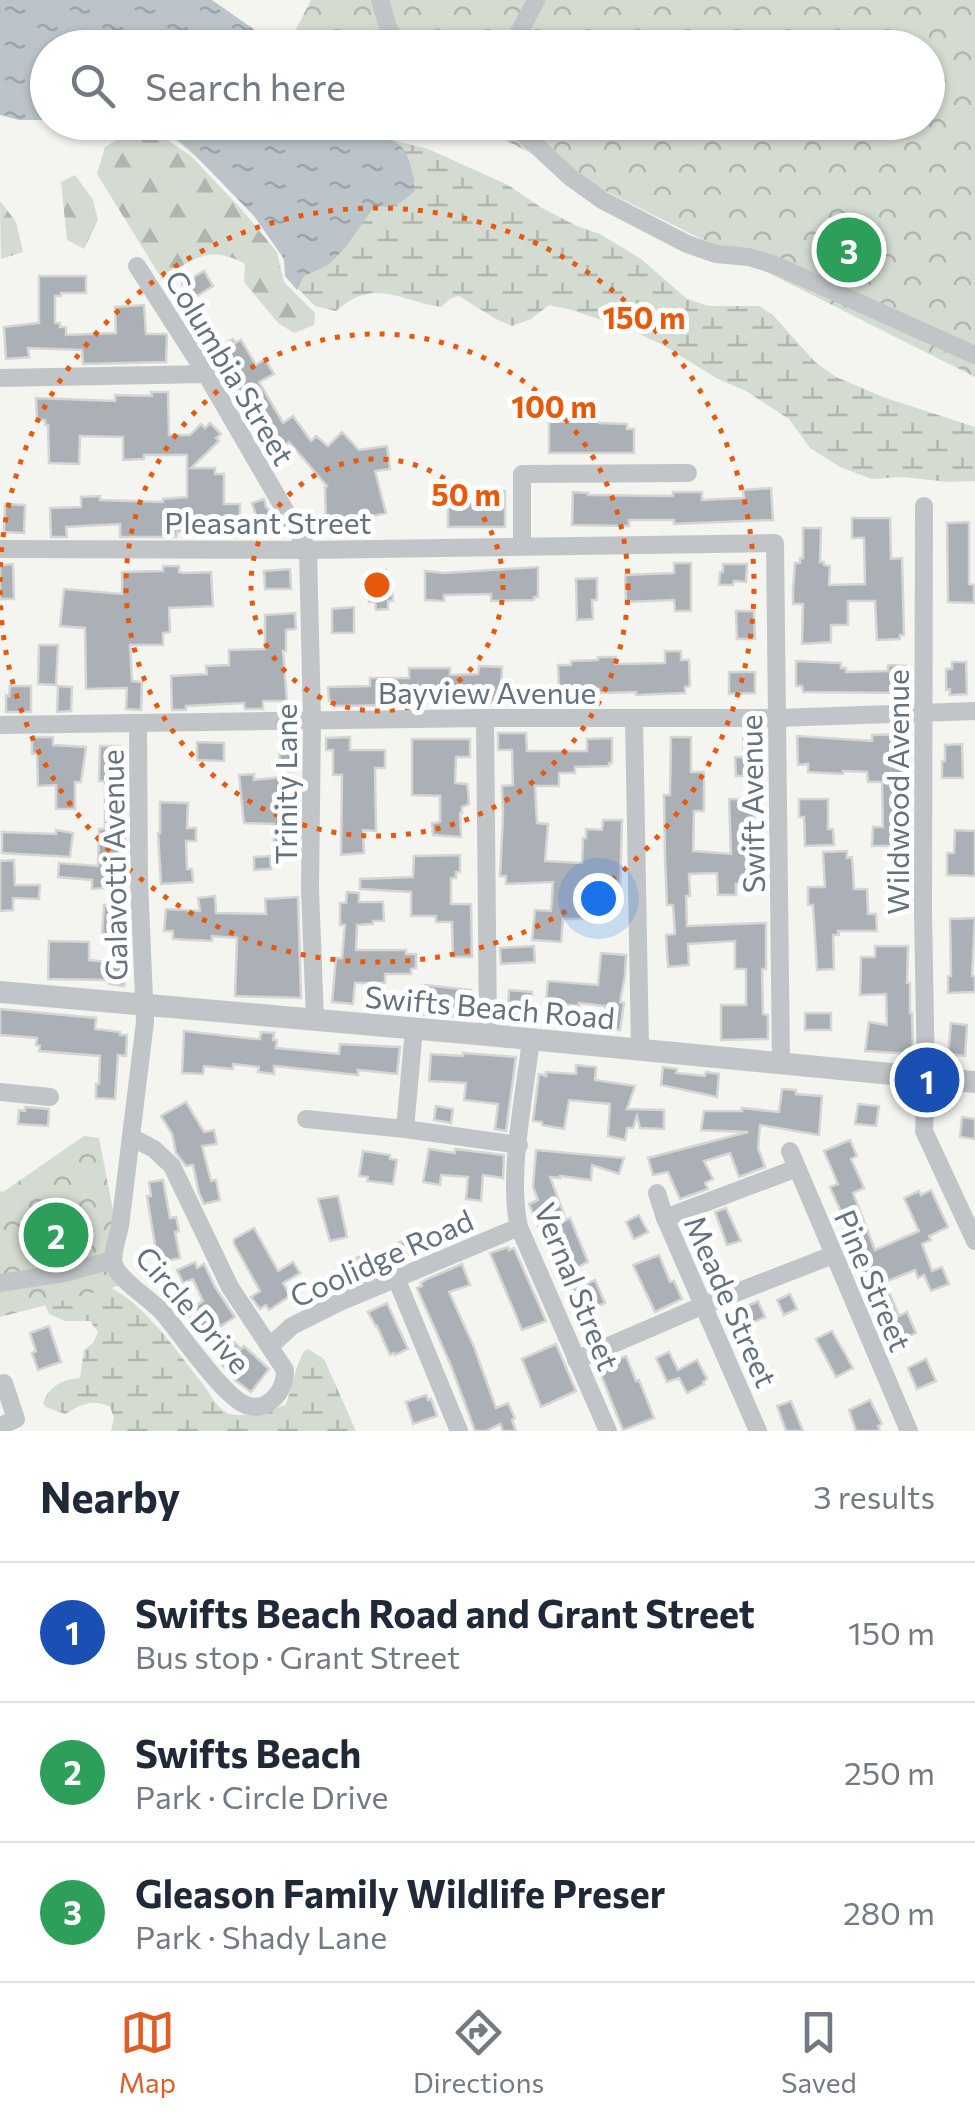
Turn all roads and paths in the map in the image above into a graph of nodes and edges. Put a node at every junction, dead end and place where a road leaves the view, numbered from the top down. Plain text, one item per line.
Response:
1 (380, 0) edge
2 (536, 0) edge
3 (390, 30) edge
4 (520, 30) edge
5 (530, 140) edge
6 (137, 266) dead end
7 (975, 354) edge
8 (206, 374) junction
9 (0, 378) edge
10 (688, 473) dead end
11 (924, 506) dead end
12 (775, 543) joint
13 (522, 546) junction
14 (0, 549) edge
15 (308, 550) junction
16 (975, 711) edge
17 (922, 713) junction
18 (485, 718) junction
19 (634, 718) junction
20 (778, 718) junction
21 (312, 721) junction
22 (138, 724) junction
23 (0, 726) edge
24 (0, 992) edge
25 (144, 1005) junction
26 (315, 1019) junction
27 (414, 1029) junction
28 (488, 1035) junction
29 (531, 1039) junction
30 (640, 1050) junction
31 (781, 1064) junction
32 (926, 1078) junction
33 (975, 1082) edge
34 (0, 1092) edge
35 (50, 1097) dead end
36 (306, 1119) dead end
37 (405, 1129) junction
38 (131, 1137) junction
39 (519, 1145) junction
40 (657, 1193) dead end
41 (665, 1218) junction
42 (520, 1227) junction
43 (975, 1240) edge
44 (833, 1255) junction
45 (112, 1260) junction
46 (396, 1278) junction
47 (0, 1283) edge
48 (704, 1305) junction
49 (270, 1346) junction
50 (576, 1360) junction
51 (4, 1384) dead end
52 (0, 1426) edge
53 (459, 1431) edge
54 (608, 1431) edge
55 (758, 1431) edge
56 (909, 1431) edge

1 - 3 street
2 - 4 street
5 - 7 street
6 - 8 street, Columbia Street
8 - 9 street
8 - 15 street, Columbia Street
10 - 13 street
11 - 17 street, Wildwood Avenue
12 - 13 street, Pleasant Street
12 - 20 street, Swift Avenue
13 - 15 street, Pleasant Street
14 - 15 street, Pleasant Street
15 - 21 street, Trinity Lane
16 - 17 street, Bayview Avenue
17 - 20 street, Bayview Avenue
17 - 32 street, Wildwood Avenue
18 - 19 street, Bayview Avenue
18 - 21 street, Bayview Avenue
18 - 28 street
19 - 20 street, Bayview Avenue
19 - 30 street
20 - 31 street, Swift Avenue
21 - 22 street, Bayview Avenue
21 - 26 street, Trinity Lane
22 - 23 street, Bayview Avenue
22 - 25 street, Galavotti Avenue
24 - 25 street, Swifts Beach Road
25 - 26 street, Swifts Beach Road
25 - 38 street, Circle Drive
26 - 27 street, Swifts Beach Road
27 - 28 street, Swifts Beach Road
27 - 37 street
28 - 29 street, Swifts Beach Road
29 - 30 street, Swifts Beach Road
29 - 39 street, Vernal Street
30 - 31 street, Swifts Beach Road
31 - 32 street, Swifts Beach Road
32 - 33 street, Swifts Beach Road
32 - 43 street, Wildwood Avenue
34 - 35 street
36 - 37 street
37 - 39 street
38 - 45 street, Circle Drive
38 - 49 street, Circle Drive
39 - 42 street, Vernal Street
40 - 41 street, Meade Street
41 - 44 street, Pine Street
41 - 48 street, Meade Street
42 - 46 street, Coolidge Road
42 - 50 street, Vernal Street
44 - 48 street
44 - 56 street, Pine Street
45 - 47 street
45 - 49 street, Circle Drive
46 - 49 street, Coolidge Road
46 - 53 street
48 - 50 street
48 - 55 street, Meade Street
50 - 54 street, Vernal Street
51 - 52 street

